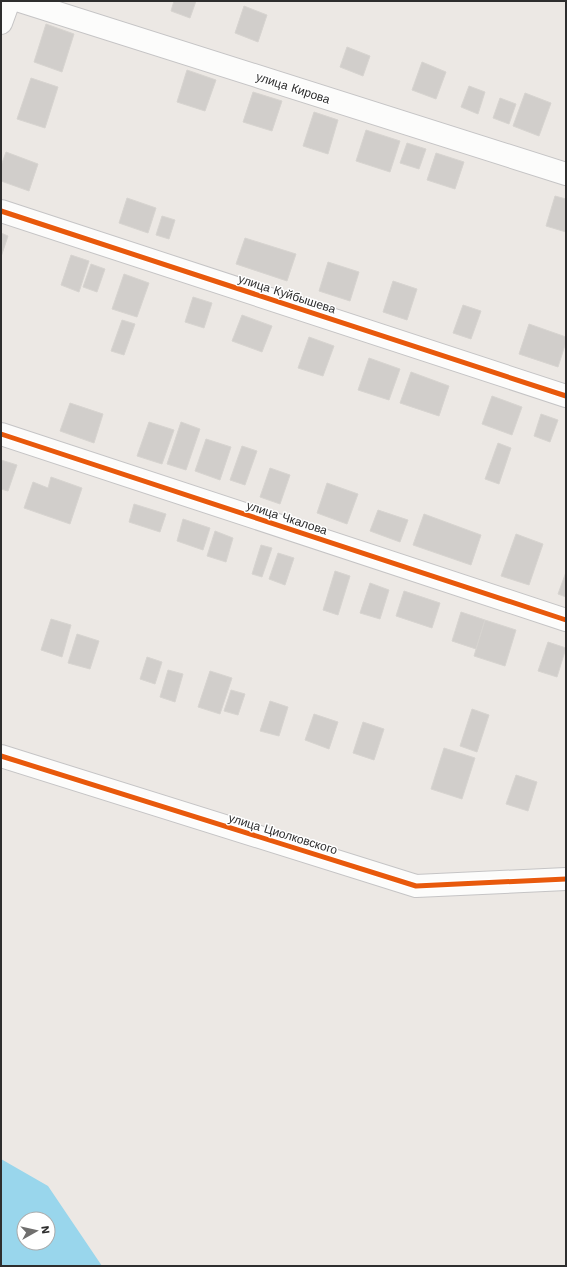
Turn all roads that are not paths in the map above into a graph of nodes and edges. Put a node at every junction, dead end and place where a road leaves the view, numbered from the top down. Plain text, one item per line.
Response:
1 (9, 1) edge
2 (20, 1) edge
3 (1, 22) edge
4 (566, 174) edge
5 (1, 211) edge
6 (566, 396) edge
7 (1, 434) edge
8 (566, 620) edge
9 (1, 756) edge
10 (566, 879) edge

1 - 3 street
2 - 4 street, улица Кирова
5 - 6 street, улица Куйбышева
7 - 8 street, улица Чкалова
9 - 10 street, улица Циолковского

